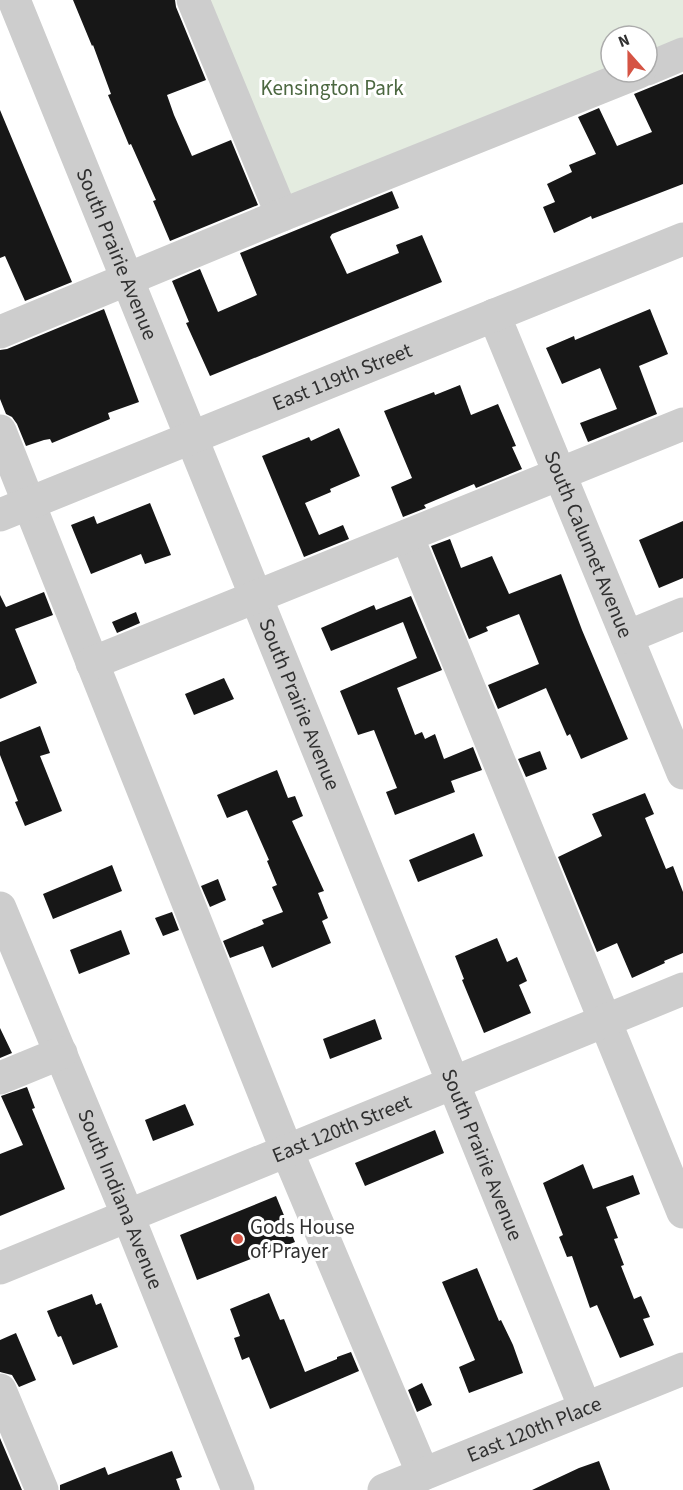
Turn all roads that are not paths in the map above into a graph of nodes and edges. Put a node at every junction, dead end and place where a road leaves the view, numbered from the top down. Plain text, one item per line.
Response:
1 (14, 0) edge
2 (193, 0) edge
3 (683, 54) edge
4 (659, 64) edge
5 (609, 84) edge
6 (282, 215) junction
7 (683, 239) edge
8 (128, 280) junction
9 (494, 315) junction
10 (0, 332) edge
11 (683, 424) edge
12 (0, 431) edge
13 (191, 438) junction
14 (560, 474) junction
15 (15, 510) edge
16 (407, 536) junction
17 (256, 597) junction
18 (683, 614) edge
19 (627, 637) junction
20 (92, 663) junction
21 (683, 772) edge
22 (0, 908) edge
23 (683, 989) edge
24 (605, 1021) junction
25 (61, 1053) junction
26 (0, 1078) edge
27 (454, 1083) junction
28 (287, 1151) junction
29 (683, 1212) edge
30 (128, 1216) junction
31 (0, 1268) edge
32 (683, 1369) edge
33 (0, 1390) edge
34 (585, 1408) junction
35 (12, 1452) edge
36 (434, 1478) edge
37 (42, 1490) edge
38 (238, 1490) edge
39 (384, 1490) edge

1 - 8 street, South Prairie Avenue
2 - 6 street
3 - 4 street
5 - 6 street
6 - 8 street
7 - 9 street, East 119th Street
8 - 10 street
8 - 13 street, South Prairie Avenue
9 - 13 street, East 119th Street
9 - 14 street, South Calumet Avenue
11 - 14 street
12 - 15 street
13 - 15 street, East 119th Street
13 - 17 street, South Prairie Avenue
14 - 16 street
14 - 19 street, South Calumet Avenue
15 - 20 street
16 - 17 street
16 - 24 street
17 - 20 street
17 - 27 street, South Prairie Avenue
18 - 19 street
19 - 21 street, South Calumet Avenue
20 - 28 street
22 - 25 street, South Indiana Avenue
23 - 24 street, East 120th Street
24 - 27 street, East 120th Street
24 - 29 street
25 - 26 street
25 - 30 street, South Indiana Avenue
27 - 28 street, East 120th Street
27 - 34 street, South Prairie Avenue
28 - 30 street, East 120th Street
28 - 36 street
30 - 31 street, East 120th Street
30 - 38 street, South Indiana Avenue
32 - 34 street, East 120th Place
33 - 35 street
34 - 36 street, East 120th Place
35 - 37 street
36 - 39 street, East 120th Place

